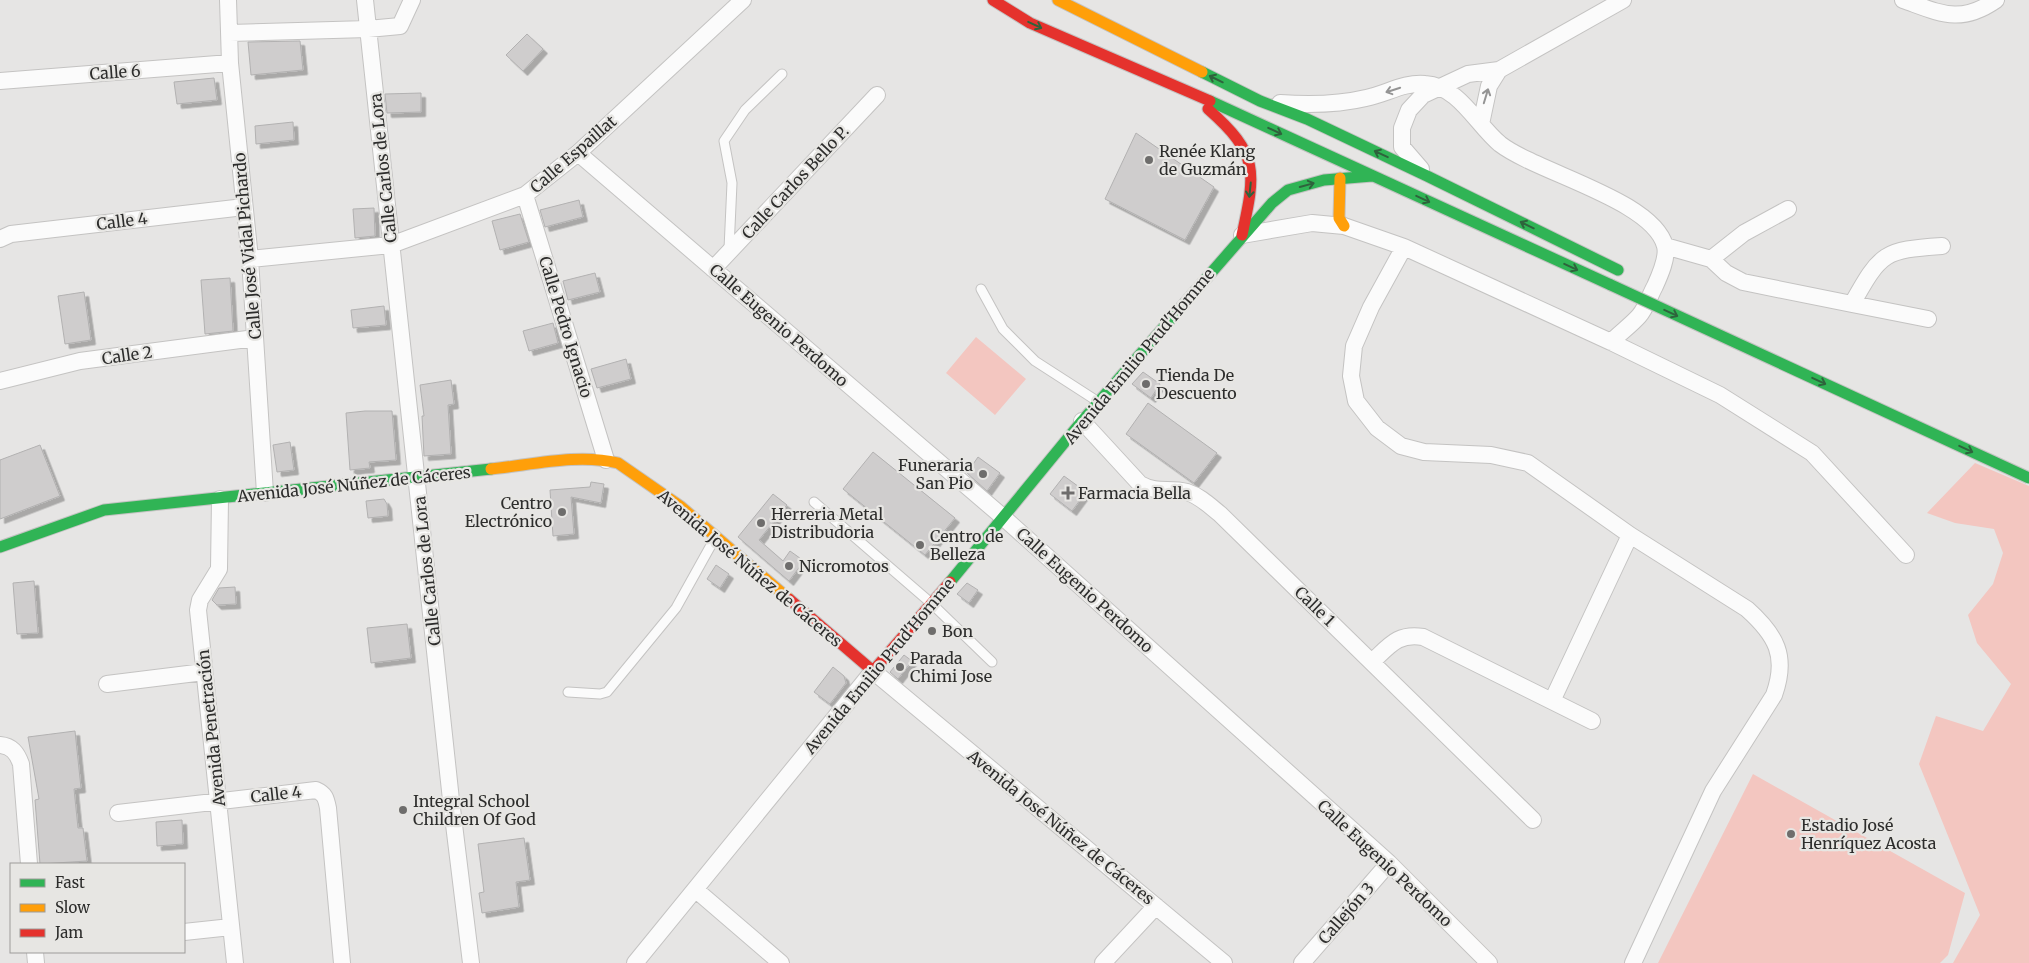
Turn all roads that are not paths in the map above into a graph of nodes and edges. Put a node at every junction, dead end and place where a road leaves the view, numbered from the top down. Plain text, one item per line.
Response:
1 (228, 0) edge
2 (365, 0) edge
3 (412, 0) edge
4 (743, 0) edge
5 (993, 0) edge
6 (1058, 0) edge
7 (1623, 0) edge
8 (1903, 0) edge
9 (1996, 0) edge
10 (368, 29) junction
11 (230, 33) junction
12 (230, 63) junction
13 (1498, 70) junction
14 (782, 74) dead end
15 (1161, 78) junction
16 (0, 81) edge
17 (1440, 87) junction
18 (877, 95) dead end
19 (1260, 101) junction
20 (1481, 124) junction
21 (578, 153) junction
22 (1372, 176) junction
23 (1428, 176) junction
24 (1340, 178) junction
25 (526, 195) junction
26 (244, 207) junction
27 (1788, 209) dead end
28 (1344, 226) junction
29 (1242, 235) junction
30 (0, 239) edge
31 (391, 245) junction
32 (1665, 246) junction
33 (1942, 246) dead end
34 (1404, 247) junction
35 (729, 252) junction
36 (250, 259) junction
37 (1712, 259) junction
38 (713, 269) junction
39 (1622, 272) dead end
40 (1644, 282) dead end
41 (981, 289) dead end
42 (1662, 290) dead end
43 (1852, 304) junction
44 (1928, 320) dead end
45 (255, 338) junction
46 (1611, 342) junction
47 (0, 381) edge
48 (1098, 402) junction
49 (1082, 421) junction
50 (606, 460) junction
51 (417, 478) junction
52 (2029, 478) edge
53 (265, 493) junction
54 (220, 499) junction
55 (814, 502) dead end
56 (1004, 518) junction
57 (1630, 535) junction
58 (715, 538) junction
59 (0, 547) edge
60 (1906, 555) dead end
61 (931, 603) junction
62 (1372, 661) junction
63 (992, 662) dead end
64 (873, 671) junction
65 (204, 672) junction
66 (107, 684) dead end
67 (568, 692) dead end
68 (1552, 701) junction
69 (1592, 721) dead end
70 (0, 745) edge
71 (219, 800) junction
72 (118, 813) dead end
73 (1533, 820) dead end
74 (29, 863) edge
75 (1389, 863) junction
76 (696, 890) junction
77 (1156, 906) junction
78 (231, 927) junction
79 (185, 932) edge
80 (1221, 962) edge
81 (236, 963) edge
82 (342, 963) edge
83 (471, 963) edge
84 (636, 963) edge
85 (781, 963) edge
86 (1103, 963) edge
87 (1302, 963) edge
88 (1489, 963) edge
89 (1633, 963) edge

1 - 11 street, Calle José Vidal Pichardo
2 - 10 street, Calle Carlos de Lora
3 - 10 street
4 - 21 street, Calle Espaillat
5 -> 15 main road
19 -> 6 main road
7 - 13 street
8 - 9 street
10 - 11 street
10 - 31 street, Calle Carlos de Lora
11 - 12 street, Calle José Vidal Pichardo
12 - 16 street, Calle 6
12 - 26 street, Calle José Vidal Pichardo
13 - 17 street
20 -> 13 street
14 - 35 lane
15 -> 22 main road
15 -> 29 main road, Avenida Emilio Prud'Homme
17 -> 19 street
17 - 20 street
17 - 23 street
18 - 35 street, Calle Carlos Bello P.
23 -> 19 main road
20 - 32 street
21 - 25 street, Calle Espaillat
21 - 38 street, Calle Eugenio Perdomo
22 - 24 main road, Avenida Emilio Prud'Homme
22 -> 52 main road, bridge
39 -> 23 main road
24 - 28 main road
29 -> 24 main road, Avenida Emilio Prud'Homme
25 - 31 street, Calle Espaillat
25 - 50 street, Calle Pedro Ignacio
26 - 30 street, Calle 4
26 - 36 street, Calle José Vidal Pichardo
27 - 37 street
28 - 29 street
28 - 34 street
29 - 48 main road, Avenida Emilio Prud'Homme
31 - 36 street, Calle Espaillat
31 - 51 street, Calle Carlos de Lora
32 - 37 street
32 - 46 street
33 - 43 street
34 - 46 street
34 - 57 street
35 - 38 street, Calle Carlos Bello P.
36 - 45 street, Calle José Vidal Pichardo
37 - 43 street
38 - 56 street, Calle Eugenio Perdomo
40 - 42 main road
41 - 48 lane
43 - 44 street
45 - 47 street, Calle 2
45 - 53 street, Calle José Vidal Pichardo
46 - 60 street
48 - 49 main road, Avenida Emilio Prud'Homme
49 - 56 main road, Avenida Emilio Prud'Homme
49 - 62 street, Calle 1
50 - 51 main road, Avenida José Núñez de Cáceres
50 - 58 main road, Avenida José Núñez de Cáceres
51 - 53 main road, Avenida José Núñez de Cáceres
51 - 83 street, Calle Carlos de Lora
53 - 54 main road, Avenida José Núñez de Cáceres
54 - 59 main road, Avenida José Núñez de Cáceres
54 - 65 street, Avenida Penetración
55 - 61 lane
56 - 61 main road, Avenida Emilio Prud'Homme
56 - 75 street, Calle Eugenio Perdomo
57 - 68 street
57 - 89 street
58 - 64 main road, Avenida José Núñez de Cáceres
58 - 67 lane
61 - 63 lane
61 - 64 main road, Avenida Emilio Prud'Homme
62 - 68 street
62 - 73 street, Calle 1
64 - 76 street, Avenida Emilio Prud'Homme
64 - 77 street, Avenida José Núñez de Cáceres
65 - 66 street
65 - 71 street, Avenida Penetración
68 - 69 street
70 - 74 street
71 - 72 street, Calle 4
71 - 78 street, Avenida Penetración
71 - 82 street, Calle 4
75 - 87 street, Callejón 3
75 - 88 street, Calle Eugenio Perdomo
76 - 84 street, Avenida Emilio Prud'Homme
76 - 85 street
77 - 80 street, Avenida José Núñez de Cáceres
77 - 86 street
78 - 79 street
78 - 81 street, Avenida Penetración

